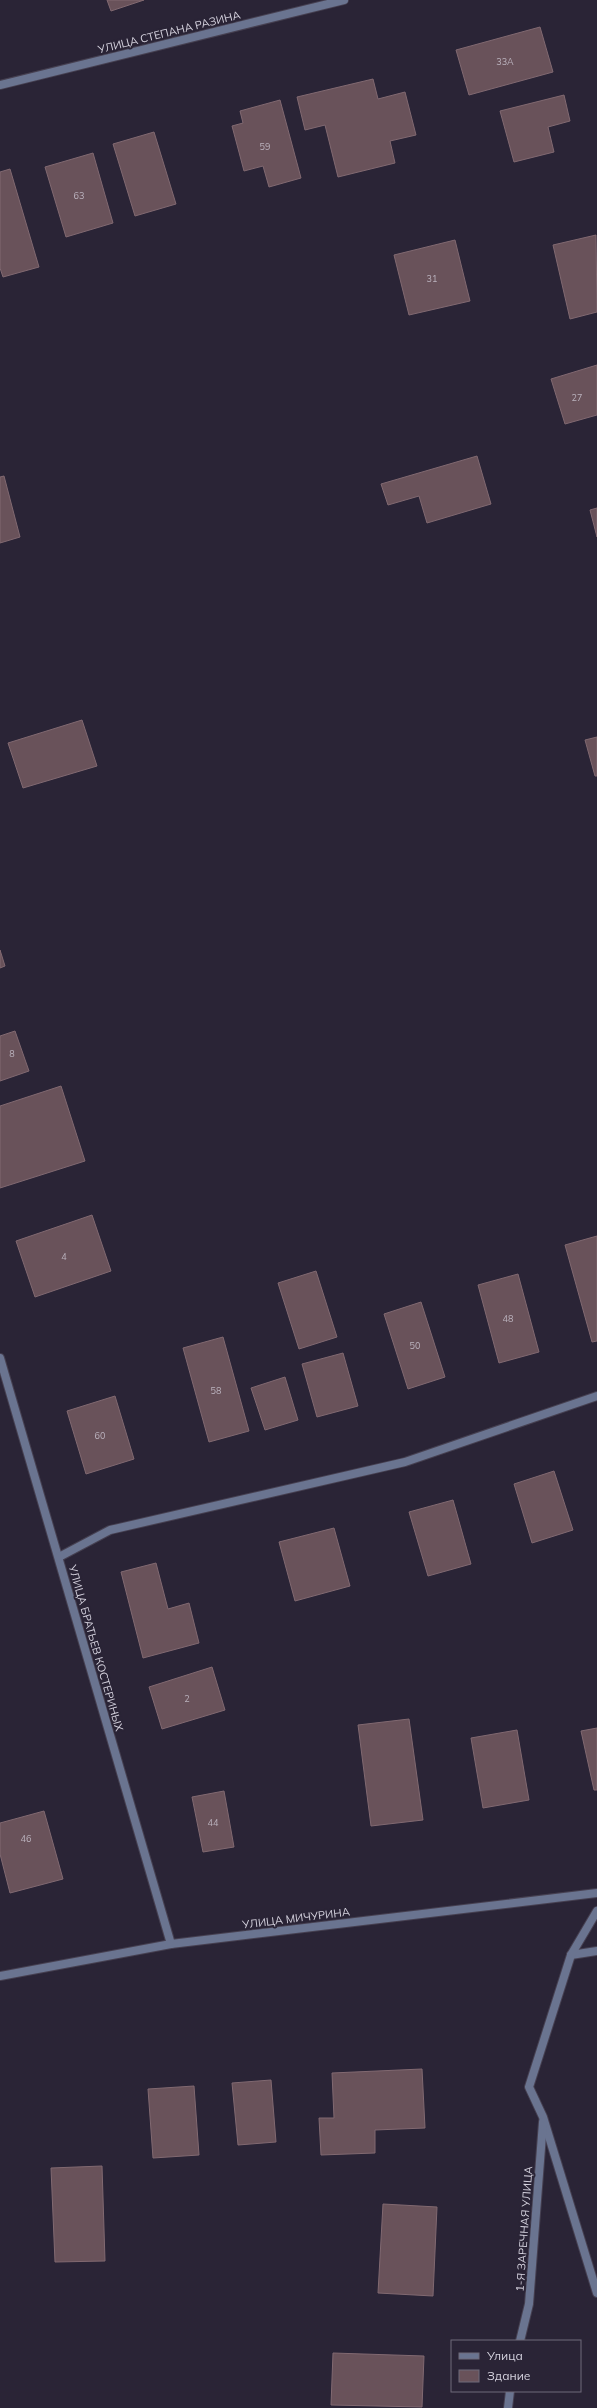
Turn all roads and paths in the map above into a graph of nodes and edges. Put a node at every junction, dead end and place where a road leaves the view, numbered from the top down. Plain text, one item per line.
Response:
1 (344, 0) edge
2 (0, 85) edge
3 (0, 1358) edge
4 (597, 1396) edge
5 (59, 1558) junction
6 (597, 1893) edge
7 (597, 1911) edge
8 (171, 1944) junction
9 (597, 1951) edge
10 (571, 1955) junction
11 (0, 1976) edge
12 (543, 2118) junction
13 (597, 2293) edge
14 (520, 2340) edge
15 (510, 2392) edge
16 (508, 2408) edge

1 - 2 street, УЛИЦА СТЕПАНА РАЗИНА
3 - 5 street, УЛИЦА БРАТЬЕВ КОСТЕРИНЫХ
4 - 5 street
5 - 8 street, УЛИЦА БРАТЬЕВ КОСТЕРИНЫХ
6 - 8 street, УЛИЦА МИЧУРИНА
7 - 10 street
8 - 11 street, УЛИЦА МИЧУРИНА
9 - 10 street
10 - 12 street
12 - 13 street
12 - 14 street, 1-Я ЗАРЕЧНАЯ УЛИЦА
15 - 16 street

